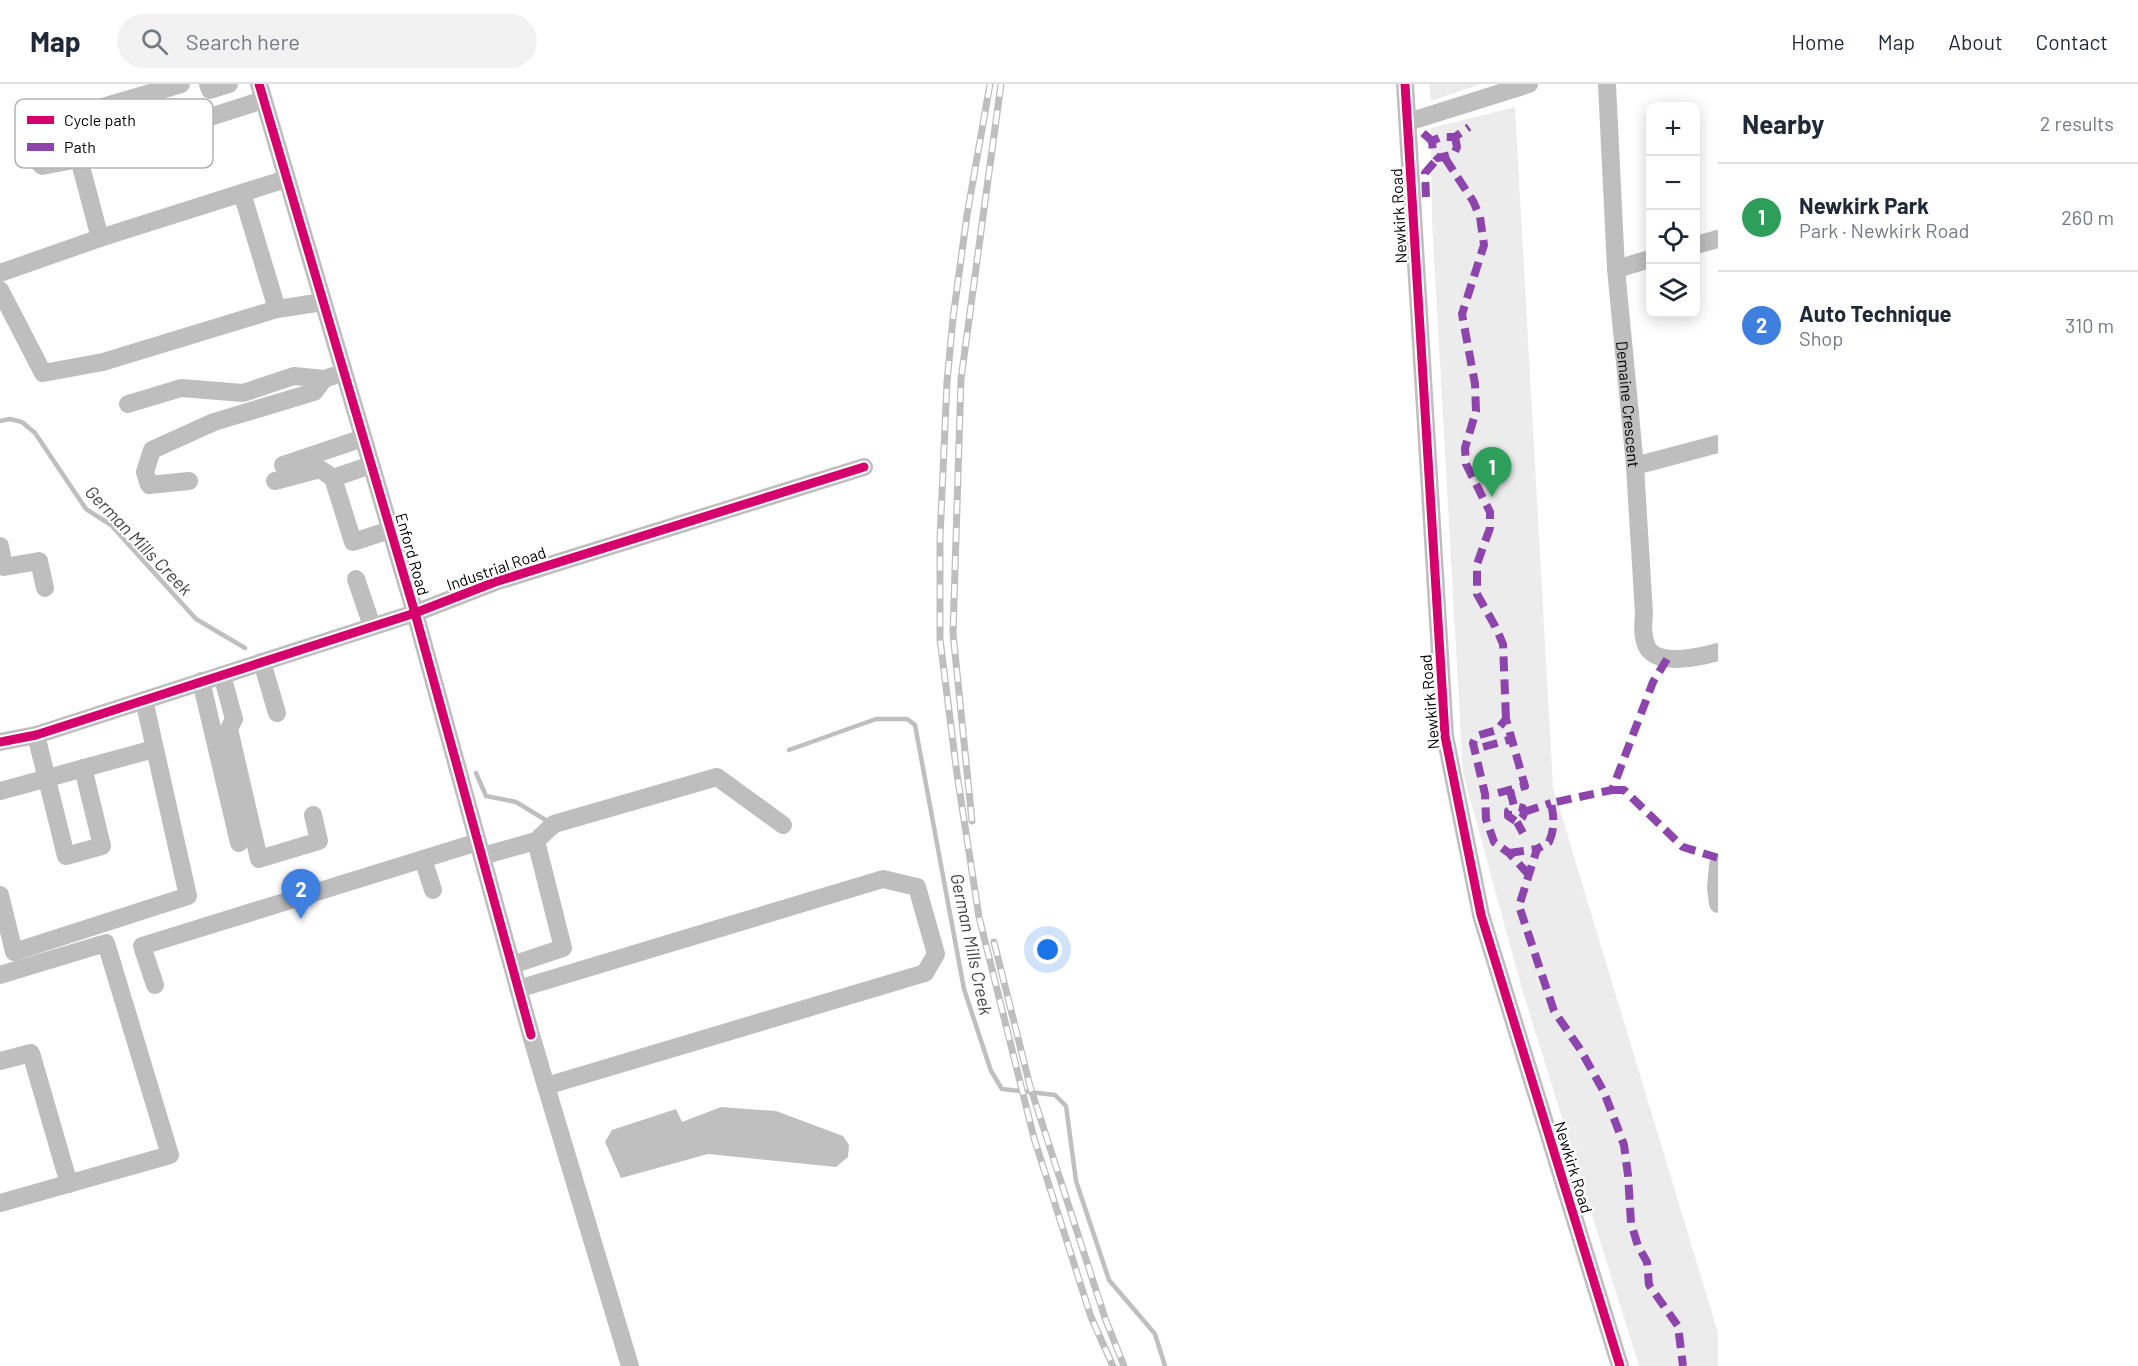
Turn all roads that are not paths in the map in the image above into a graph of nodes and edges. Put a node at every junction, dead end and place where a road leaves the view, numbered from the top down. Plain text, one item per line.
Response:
1 (181, 84) edge
2 (208, 84) edge
3 (229, 84) edge
4 (1405, 84) edge
5 (1530, 84) edge
6 (1607, 84) edge
7 (261, 92) edge
8 (130, 99) edge
9 (213, 110) edge
10 (1408, 122) junction
11 (81, 168) edge
12 (286, 179) junction
13 (242, 193) junction
14 (100, 238) junction
15 (1718, 239) edge
16 (1700, 244) edge
17 (1646, 260) edge
18 (1616, 269) junction
19 (0, 273) edge
20 (0, 290) edge
21 (323, 302) junction
22 (277, 309) junction
23 (344, 373) junction
24 (324, 379) junction
25 (128, 404) dead end
26 (363, 438) junction
27 (1718, 444) edge
28 (371, 465) junction
29 (1635, 466) junction
30 (864, 467) dead end
31 (333, 478) junction
32 (189, 481) dead end
33 (390, 530) junction
34 (0, 546) edge
35 (356, 579) dead end
36 (45, 588) dead end
37 (415, 613) junction
38 (372, 626) junction
39 (1718, 652) edge
40 (262, 662) junction
41 (222, 675) junction
42 (201, 681) junction
43 (144, 700) junction
44 (277, 713) dead end
45 (36, 735) junction
46 (0, 742) edge
47 (154, 748) junction
48 (83, 768) junction
49 (46, 778) junction
50 (0, 791) edge
51 (313, 815) dead end
52 (783, 825) dead end
53 (536, 841) junction
54 (239, 843) dead end
55 (480, 849) junction
56 (423, 859) junction
57 (1718, 865) edge
58 (433, 890) dead end
59 (0, 895) edge
60 (1718, 904) edge
61 (100, 924) junction
62 (106, 943) junction
63 (512, 965) junction
64 (0, 975) edge
65 (155, 985) dead end
66 (518, 989) junction
67 (0, 1061) edge
68 (546, 1086) junction
69 (69, 1184) junction
70 (0, 1203) edge
71 (630, 1366) edge
72 (1620, 1366) edge

1 - 8 street
2 - 3 street
4 - 10 street, Newkirk Road
5 - 10 street
6 - 18 street, Demaine Crescent
7 - 9 street
7 - 12 street, Enford Road
10 - 72 street, Newkirk Road
11 - 14 street
12 - 13 street
12 - 21 street, Enford Road
13 - 14 street
13 - 22 street
14 - 19 street
15 - 16 street
17 - 18 street
18 - 29 street, Demaine Crescent
20 - 22 street
21 - 22 street
21 - 23 street, Enford Road
23 - 24 street
23 - 26 street, Enford Road
24 - 25 street
24 - 32 street
26 - 28 street, Enford Road
26 - 31 street
27 - 29 street
28 - 31 street
28 - 33 street, Enford Road
29 - 39 street, Demaine Crescent
30 - 37 street, Industrial Road
31 - 33 street
33 - 37 street, Enford Road
34 - 36 street
35 - 38 street
37 - 38 street, Industrial Road
37 - 55 street, Enford Road
38 - 40 street, Industrial Road
40 - 41 street, Industrial Road
40 - 44 street
41 - 42 street, Industrial Road
41 - 51 street
42 - 43 street, Industrial Road
42 - 54 street
43 - 45 street, Industrial Road
43 - 47 street
45 - 46 street, Industrial Road
45 - 49 street
47 - 48 street
47 - 61 street
48 - 49 street
48 - 49 street
49 - 50 street
52 - 53 street
53 - 55 street
53 - 63 street
55 - 56 street
55 - 63 street, Enford Road
56 - 58 street
56 - 65 street
57 - 60 street
59 - 61 street
61 - 62 street
62 - 64 street
62 - 69 street
63 - 66 street, Enford Road
66 - 68 street, Enford Road
66 - 68 street
67 - 69 street
68 - 71 street, Enford Road
69 - 70 street

